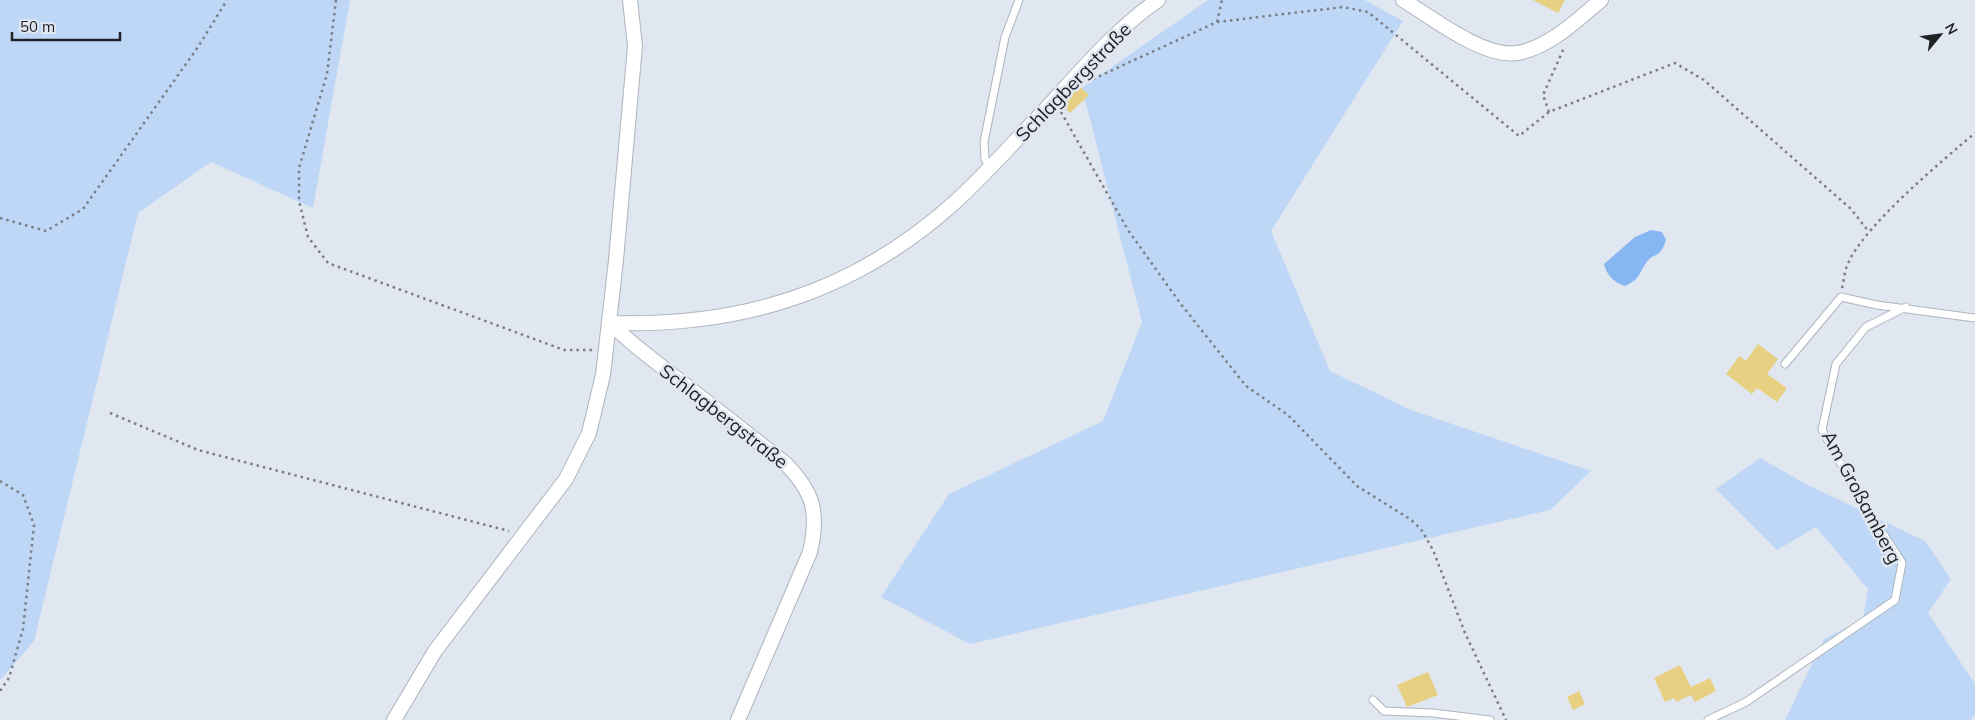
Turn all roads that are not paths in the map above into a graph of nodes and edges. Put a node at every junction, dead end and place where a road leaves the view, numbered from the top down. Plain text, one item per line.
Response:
1 (630, 0) edge
2 (1019, 0) edge
3 (1158, 0) edge
4 (1403, 0) edge
5 (1601, 0) edge
6 (990, 167) junction
7 (1906, 307) junction
8 (1975, 318) edge
9 (609, 323) junction
10 (1785, 364) dead end
11 (1373, 700) dead end
12 (394, 720) edge
13 (738, 720) edge
14 (1490, 720) edge
15 (1708, 720) edge

1 - 9 street
2 - 6 lane, Schlagbergstraße
3 - 6 street, Schlagbergstraße
4 - 5 street
6 - 9 street, Schlagbergstraße
7 - 8 lane
7 - 10 lane
7 - 15 lane, Am Großamberg
9 - 12 street
9 - 13 street, Schlagbergstraße
11 - 14 lane

